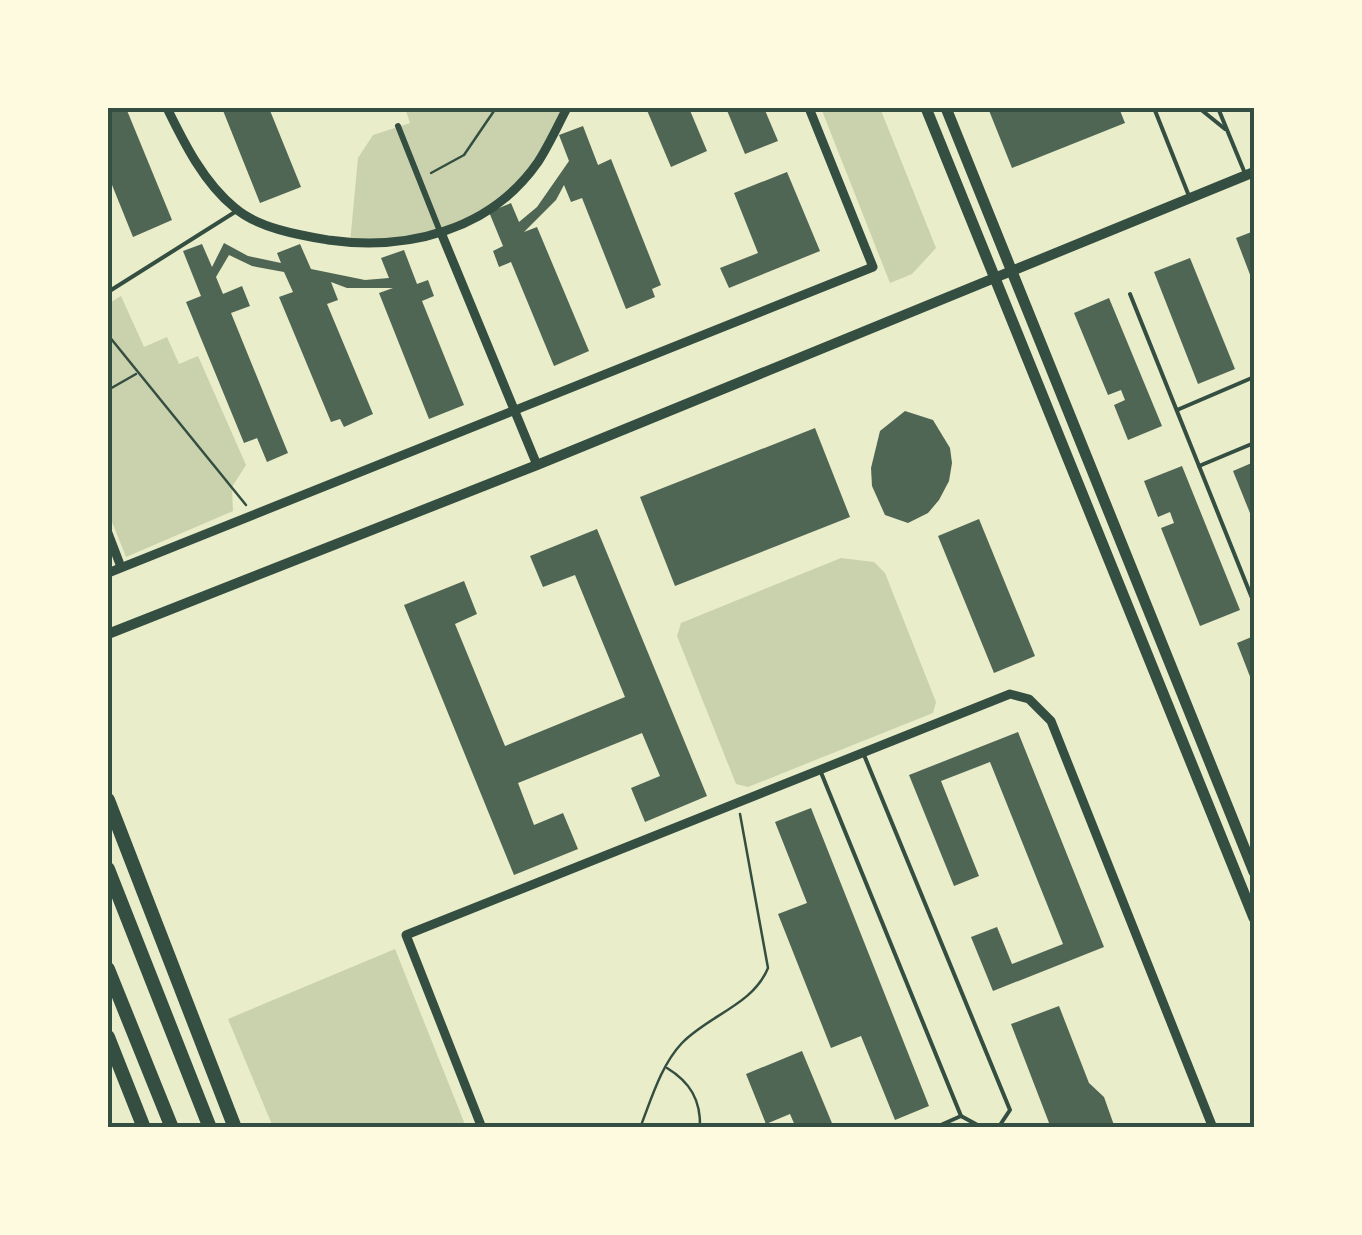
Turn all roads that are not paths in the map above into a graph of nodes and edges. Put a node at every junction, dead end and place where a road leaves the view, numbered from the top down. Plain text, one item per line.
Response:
1 (167, 108) edge
2 (567, 108) edge
3 (810, 108) edge
4 (926, 108) edge
5 (946, 108) edge
6 (1154, 108) edge
7 (1199, 108) edge
8 (1218, 108) edge
9 (398, 126) dead end
10 (1229, 132) junction
11 (1250, 174) edge
12 (1190, 198) junction
13 (237, 210) junction
14 (442, 236) junction
15 (1013, 270) junction
16 (994, 277) junction
17 (108, 292) edge
18 (1130, 294) dead end
19 (1254, 378) edge
20 (514, 408) junction
21 (1177, 410) junction
22 (1254, 443) edge
23 (537, 465) junction
24 (1199, 466) junction
25 (108, 533) edge
26 (121, 567) junction
27 (108, 573) edge
28 (1254, 603) edge
29 (108, 634) edge
30 (864, 753) junction
31 (820, 770) junction
32 (108, 800) edge
33 (108, 869) edge
34 (1254, 872) edge
35 (1254, 918) edge
36 (108, 969) edge
37 (108, 1037) edge
38 (960, 1116) junction
39 (144, 1128) edge
40 (172, 1128) edge
41 (210, 1128) edge
42 (235, 1128) edge
43 (482, 1128) edge
44 (934, 1128) edge
45 (983, 1128) edge
46 (998, 1128) edge
47 (1213, 1128) edge

1 - 13 street
2 - 14 street
3 - 20 street
4 - 16 main road
5 - 15 main road
6 - 12 lane
7 - 10 lane
8 - 10 lane
9 - 14 street
10 - 11 lane
11 - 12 street
12 - 15 street
13 - 14 street
13 - 17 lane
14 - 20 street
15 - 16 street
15 - 34 main road
16 - 23 street
16 - 35 main road
18 - 21 lane
19 - 21 lane
20 - 23 street
20 - 26 street
21 - 24 lane
22 - 24 lane
23 - 29 street
24 - 28 lane
25 - 26 street
26 - 27 street
30 - 31 street
30 - 46 lane
30 - 47 street
31 - 38 lane
31 - 43 street
32 - 42 main road
33 - 41 main road
36 - 40 main road
37 - 39 main road
38 - 44 lane
38 - 45 lane

